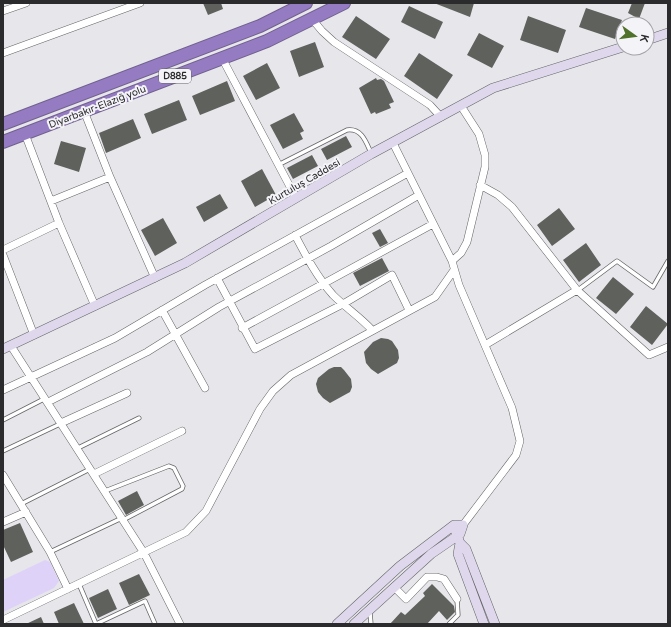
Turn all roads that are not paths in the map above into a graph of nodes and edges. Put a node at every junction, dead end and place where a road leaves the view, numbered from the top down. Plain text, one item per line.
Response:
1 (26, 3) edge
2 (140, 3) edge
3 (306, 3) edge
4 (344, 3) edge
5 (3, 11) edge
6 (312, 19) junction
7 (668, 33) edge
8 (655, 37) edge
9 (615, 50) edge
10 (3, 53) edge
11 (222, 58) junction
12 (461, 106) junction
13 (84, 111) junction
14 (441, 117) junction
15 (3, 124) edge
16 (25, 134) junction
17 (3, 142) edge
18 (393, 143) junction
19 (371, 154) junction
20 (278, 165) junction
21 (408, 172) junction
22 (110, 176) junction
23 (480, 185) junction
24 (419, 195) junction
25 (296, 198) junction
26 (51, 201) junction
27 (59, 223) junction
28 (433, 224) junction
29 (295, 235) junction
30 (3, 250) edge
31 (3, 255) edge
32 (307, 259) junction
33 (452, 261) junction
34 (668, 261) edge
35 (454, 270) junction
36 (155, 278) junction
37 (217, 278) junction
38 (323, 283) junction
39 (577, 290) junction
40 (229, 302) junction
41 (343, 304) junction
42 (95, 306) junction
43 (162, 310) junction
44 (410, 310) junction
45 (242, 328) junction
46 (372, 330) junction
47 (176, 334) junction
48 (34, 335) junction
49 (485, 345) junction
50 (668, 347) edge
51 (7, 348) edge
52 (31, 377) junction
53 (205, 388) dead end
54 (3, 390) edge
55 (128, 393) dead end
56 (46, 400) junction
57 (139, 418) dead end
58 (3, 420) edge
59 (61, 423) junction
60 (182, 430) dead end
61 (78, 448) junction
62 (3, 451) edge
63 (93, 471) junction
64 (3, 475) edge
65 (105, 491) junction
66 (21, 504) junction
67 (26, 512) junction
68 (122, 519) junction
69 (3, 522) edge
70 (458, 525) junction
71 (459, 539) junction
72 (50, 552) junction
73 (144, 553) junction
74 (79, 584) junction
75 (394, 587) junction
76 (68, 589) junction
77 (457, 599) joint
78 (369, 610) junction
79 (3, 620) edge
80 (96, 624) edge
81 (155, 624) edge
82 (180, 624) edge
83 (337, 624) edge
84 (354, 624) edge
85 (371, 624) edge
86 (449, 624) edge
87 (484, 624) edge
88 (495, 624) edge

1 - 5 street
2 - 10 street
3 - 15 highway, Diyarbakır-Elazığ yolu / D885
4 - 6 highway, Diyarbakır-Elazığ yolu / D885
6 - 11 highway, Diyarbakır-Elazığ yolu / D885
6 - 14 street
7 - 8 main road
9 - 12 main road, Kurtuluş Caddesi
11 - 13 highway, Diyarbakır-Elazığ yolu / D885
11 - 20 street
12 - 14 main road, Kurtuluş Caddesi
12 - 23 street
13 - 16 highway, Diyarbakır-Elazığ yolu / D885
13 - 22 street
14 - 18 main road, Kurtuluş Caddesi
16 - 17 highway, Diyarbakır-Elazığ yolu / D885
16 - 26 street
18 - 19 main road, Kurtuluş Caddesi
18 - 21 street
19 - 20 lane
19 - 25 main road, Kurtuluş Caddesi
20 - 25 street
21 - 24 street
21 - 29 street
22 - 26 street
22 - 36 street
23 - 33 street
23 - 39 street
24 - 28 street
24 - 32 street
25 - 36 main road, Kurtuluş Caddesi
26 - 27 street
27 - 30 street
27 - 42 street
28 - 33 street
28 - 38 street
29 - 32 street
29 - 37 street
31 - 48 street
32 - 38 street
32 - 40 street
33 - 35 street
34 - 39 lane
35 - 44 street
35 - 49 street
36 - 42 main road, Kurtuluş Caddesi
37 - 40 street
37 - 43 street
38 - 41 street
38 - 45 street
39 - 49 street
39 - 50 street
40 - 45 street
40 - 47 street
41 - 44 street
41 - 45 street
41 - 46 street
42 - 48 main road, Kurtuluş Caddesi
43 - 47 street
43 - 52 street
44 - 46 street
46 - 73 street
47 - 53 street
47 - 56 street
48 - 51 main road, Kurtuluş Caddesi
49 - 70 street
51 - 52 street
52 - 54 street
52 - 56 street
55 - 59 street
56 - 58 lane
56 - 59 street
57 - 61 lane
59 - 61 street
59 - 62 lane
60 - 63 street
61 - 63 street
63 - 65 street
63 - 66 lane
64 - 66 street
65 - 68 street
65 - 68 lane
66 - 67 street
67 - 69 street
67 - 72 street
68 - 72 lane
68 - 73 street
70 - 71 main road
70 - 83 main road
71 - 75 main road
71 - 87 main road
71 - 88 main road
72 - 76 street
73 - 74 street
73 - 82 street
74 - 76 street
74 - 80 lane
75 - 77 street
75 - 78 main road
76 - 79 street
77 - 86 lane
78 - 84 main road
78 - 85 lane
80 - 81 lane

